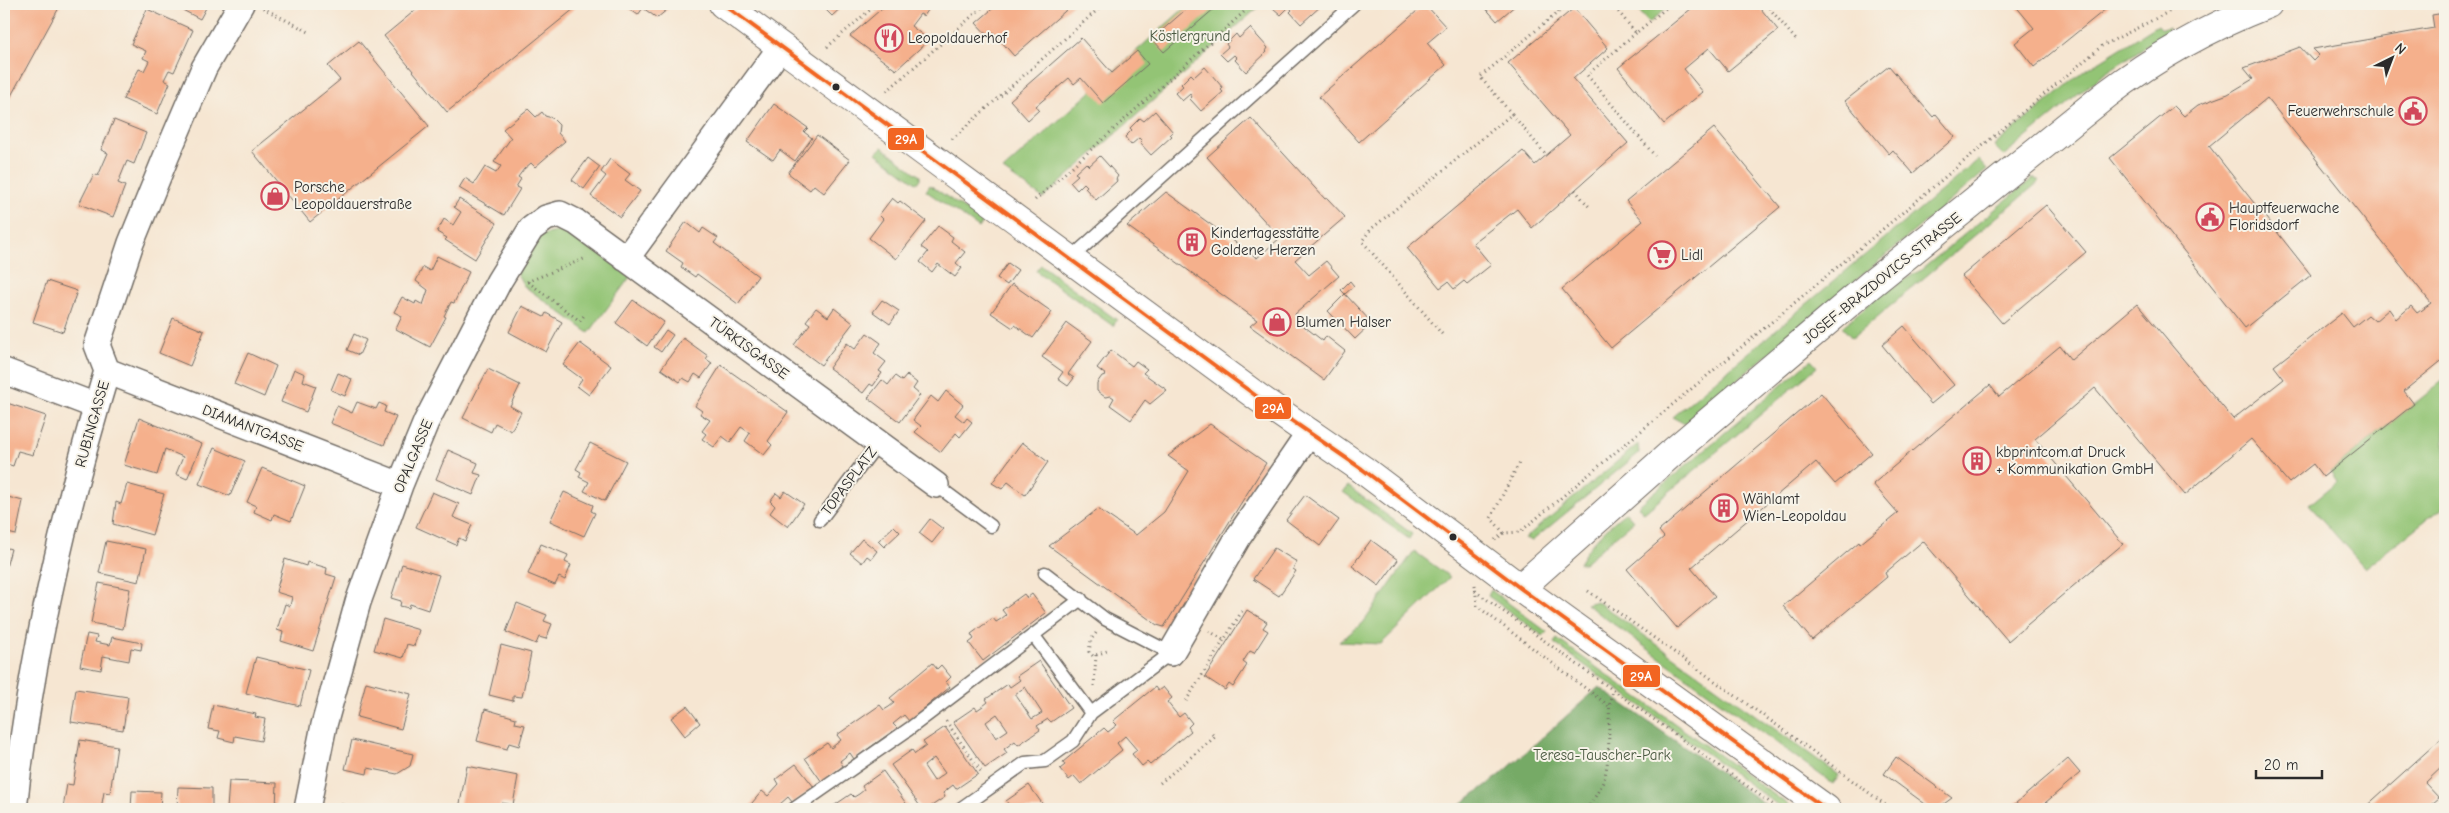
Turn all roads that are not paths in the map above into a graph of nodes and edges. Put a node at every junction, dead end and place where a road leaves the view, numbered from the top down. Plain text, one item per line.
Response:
1 (240, 4) edge
2 (723, 4) edge
3 (1354, 4) edge
4 (2268, 4) edge
5 (781, 47) junction
6 (626, 258) junction
7 (1071, 258) junction
8 (107, 370) junction
9 (4, 371) edge
10 (96, 406) junction
11 (1310, 432) junction
12 (876, 440) junction
13 (400, 485) junction
14 (936, 485) joint
15 (820, 520) dead end
16 (991, 526) dead end
17 (1045, 573) dead end
18 (1520, 588) junction
19 (1081, 599) junction
20 (1034, 636) junction
21 (1171, 653) junction
22 (1091, 713) junction
23 (14, 809) edge
24 (307, 809) edge
25 (794, 809) edge
26 (960, 809) edge
27 (1826, 809) edge

1 - 8 street, RUBINGASSE
2 - 5 main road
3 - 7 lane
4 - 18 main road, JOSEF-BRAZDOVICS-STRASSE
5 - 6 street
5 - 7 main road
6 - 12 street, TÜRKISGASSE
6 - 13 street, OPALGASSE
7 - 11 main road
8 - 10 street, RUBINGASSE
8 - 13 street, DIAMANTGASSE
9 - 10 street
10 - 23 street, RUBINGASSE
11 - 18 main road
11 - 21 street
12 - 14 street, TOPASPLATZ
12 - 15 lane, TOPASPLATZ
13 - 24 street, OPALGASSE
14 - 16 lane
17 - 19 lane
18 - 27 main road
19 - 20 lane
19 - 21 lane
20 - 22 lane
20 - 25 lane
21 - 22 lane
22 - 26 lane

